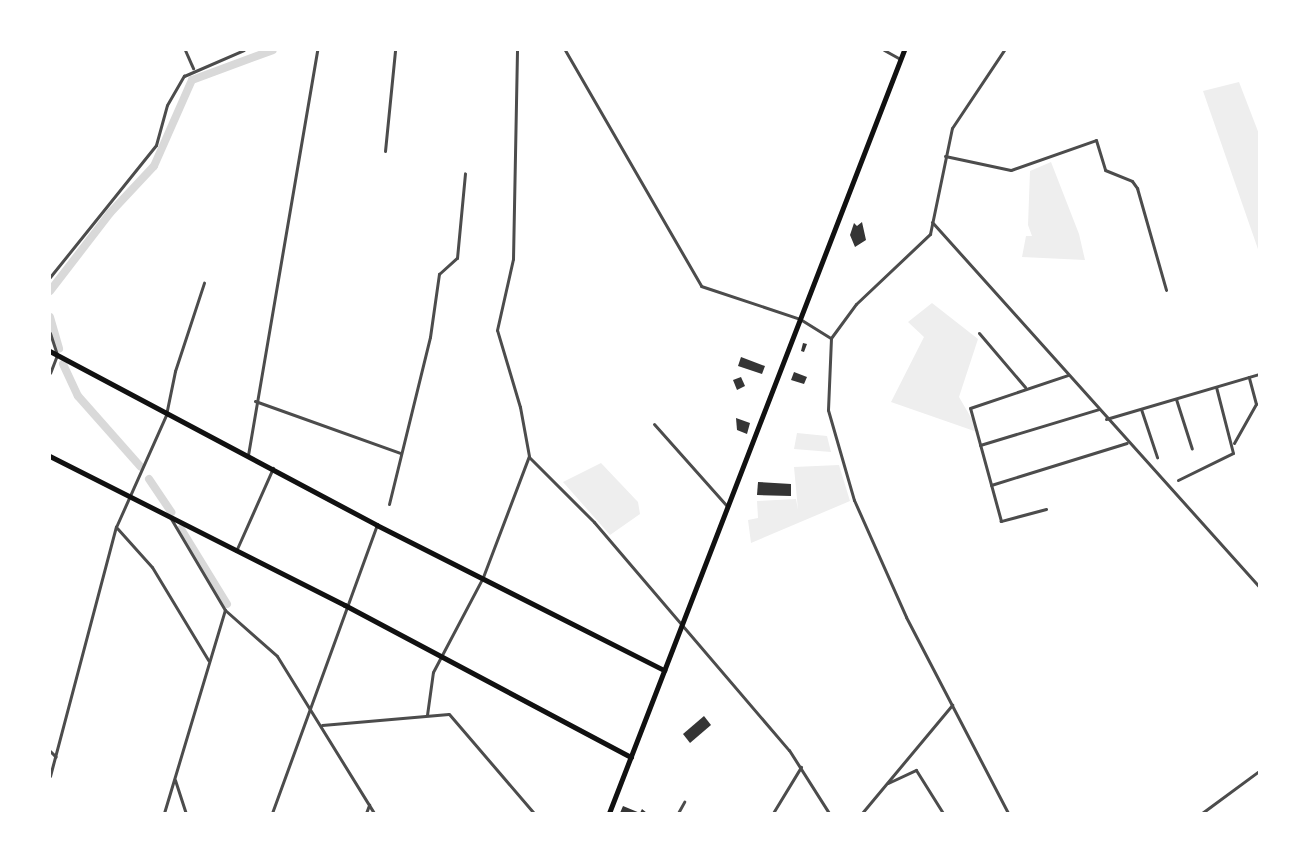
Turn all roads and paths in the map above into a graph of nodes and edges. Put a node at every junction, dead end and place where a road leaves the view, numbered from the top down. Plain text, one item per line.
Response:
1 (185, 50) edge
2 (244, 50) edge
3 (317, 50) edge
4 (395, 50) edge
5 (517, 50) edge
6 (566, 50) edge
7 (884, 50) edge
8 (904, 50) edge
9 (1004, 50) edge
10 (901, 59) junction
11 (193, 68) junction
12 (385, 151) dead end
13 (945, 156) junction
14 (466, 173) dead end
15 (932, 222) junction
16 (50, 277) edge
17 (204, 284) dead end
18 (1166, 290) dead end
19 (800, 319) junction
20 (50, 333) edge
21 (979, 333) dead end
22 (831, 338) junction
23 (50, 351) edge
24 (57, 355) junction
25 (50, 373) edge
26 (1259, 374) edge
27 (1068, 375) junction
28 (1249, 377) junction
29 (1025, 387) junction
30 (1216, 387) junction
31 (1176, 398) junction
32 (255, 401) junction
33 (1098, 409) junction
34 (1140, 409) junction
35 (166, 416) junction
36 (1106, 419) junction
37 (654, 424) dead end
38 (1127, 443) junction
39 (1234, 443) junction
40 (980, 445) junction
41 (1192, 449) dead end
42 (400, 453) junction
43 (248, 455) junction
44 (50, 456) edge
45 (529, 456) junction
46 (1157, 457) dead end
47 (273, 468) junction
48 (1178, 480) dead end
49 (991, 485) junction
50 (128, 496) junction
51 (389, 504) dead end
52 (727, 506) junction
53 (1046, 509) dead end
54 (168, 514) junction
55 (377, 525) junction
56 (116, 528) junction
57 (236, 552) junction
58 (484, 577) junction
59 (1259, 587) edge
60 (345, 605) junction
61 (225, 610) junction
62 (681, 625) junction
63 (440, 655) junction
64 (208, 660) junction
65 (664, 670) junction
66 (952, 705) junction
67 (309, 711) junction
68 (427, 715) junction
69 (322, 725) junction
70 (50, 751) edge
71 (56, 757) junction
72 (631, 757) junction
73 (802, 767) junction
74 (1259, 771) edge
75 (50, 776) edge
76 (175, 780) junction
77 (888, 783) junction
78 (684, 802) dead end
79 (369, 805) junction
80 (164, 813) edge
81 (186, 813) edge
82 (272, 813) edge
83 (366, 813) edge
84 (374, 813) edge
85 (534, 813) edge
86 (609, 813) edge
87 (678, 813) edge
88 (774, 813) edge
89 (829, 813) edge
90 (862, 813) edge
91 (943, 813) edge
92 (1008, 813) edge
93 (1202, 813) edge

1 - 11 street
2 - 11 street
3 - 32 street
4 - 12 street
5 - 45 street
6 - 19 street
7 - 10 street
8 - 10 highway
9 - 13 street
10 - 19 highway
11 - 16 street
13 - 15 street
13 - 18 street
14 - 42 street
15 - 22 street
15 - 27 street
17 - 35 street
19 - 22 street
19 - 52 highway
20 - 24 street
21 - 29 street
22 - 66 street
23 - 24 main road
24 - 25 street
24 - 35 main road
26 - 28 street
27 - 29 street
27 - 33 street
28 - 30 street
28 - 39 street
29 - 40 street
30 - 31 street
30 - 39 street
31 - 34 street
31 - 41 street
32 - 42 street
32 - 43 street
33 - 36 street
33 - 40 street
34 - 36 street
34 - 46 street
35 - 43 main road
35 - 50 street
36 - 38 street
37 - 52 street
38 - 49 street
38 - 59 street
39 - 48 street
40 - 49 street
42 - 51 street
43 - 47 main road
44 - 50 main road
45 - 58 street
45 - 62 street
47 - 55 main road
47 - 57 street
49 - 53 street
50 - 54 main road
50 - 56 street
52 - 62 highway
54 - 57 main road
54 - 61 street
55 - 58 main road
55 - 60 street
56 - 64 street
56 - 71 street
57 - 60 main road
58 - 63 street
58 - 65 main road
60 - 63 main road
60 - 67 street
61 - 64 street
61 - 67 street
62 - 65 highway
62 - 73 street
63 - 68 street
63 - 72 main road
64 - 76 street
65 - 72 highway
66 - 77 street
66 - 92 street
67 - 69 street
67 - 82 street
68 - 69 street
68 - 85 street
69 - 79 street
70 - 71 street
71 - 75 street
72 - 86 highway
73 - 88 street
73 - 89 street
74 - 93 street
76 - 80 street
76 - 81 street
77 - 90 street
77 - 91 street
78 - 87 street
79 - 83 street
79 - 84 street

